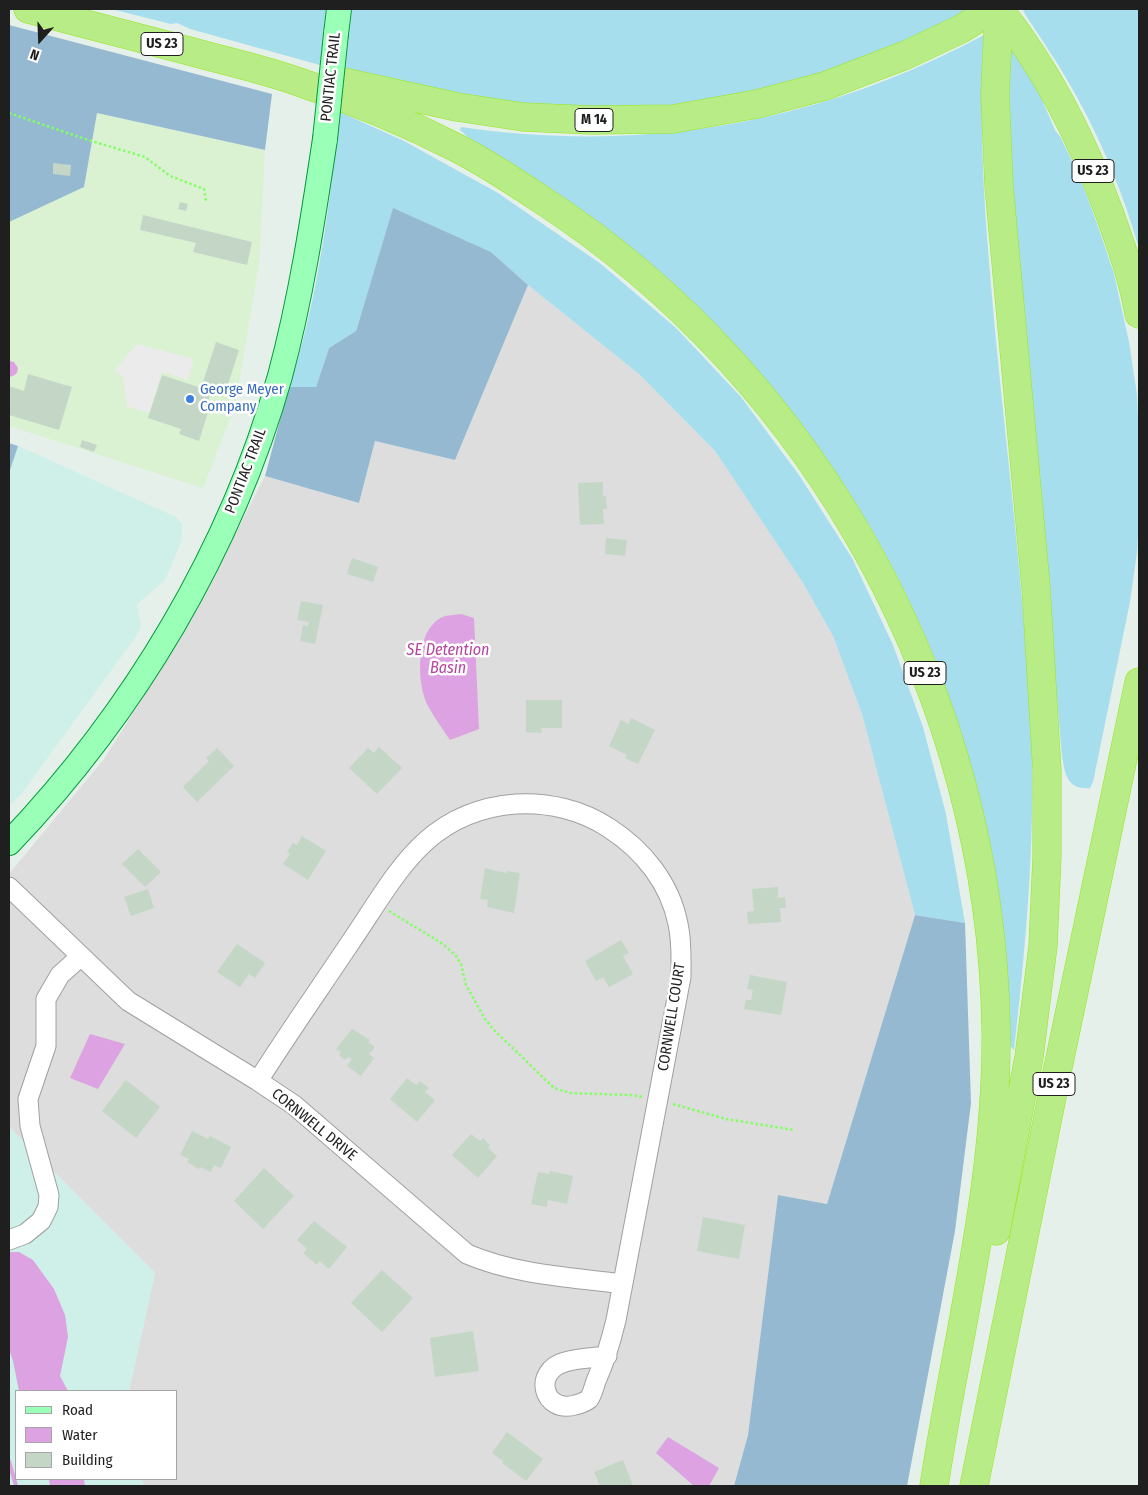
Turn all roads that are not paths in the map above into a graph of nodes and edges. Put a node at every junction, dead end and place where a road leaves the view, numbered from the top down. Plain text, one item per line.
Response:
1 (28, 9) edge
2 (69, 9) edge
3 (339, 9) edge
4 (993, 9) edge
5 (999, 9) edge
6 (1139, 314) edge
7 (1139, 682) edge
8 (9, 843) edge
9 (9, 887) edge
10 (80, 957) junction
11 (258, 1081) junction
12 (9, 1240) edge
13 (622, 1284) junction
14 (606, 1356) dead end
15 (934, 1486) edge
16 (939, 1486) edge
17 (974, 1486) edge

1 - 15 highway, US 23
2 - 4 highway, M 14
3 - 8 main road, PONTIAC TRAIL, bridge
5 - 6 highway, US 23
5 - 16 highway
7 - 17 highway, US 23
9 - 10 street, CORNWELL DRIVE
10 - 11 street, CORNWELL DRIVE
10 - 12 street
11 - 13 street, CORNWELL DRIVE
11 - 13 street, CORNWELL COURT
13 - 14 street, CORNWELL COURT

